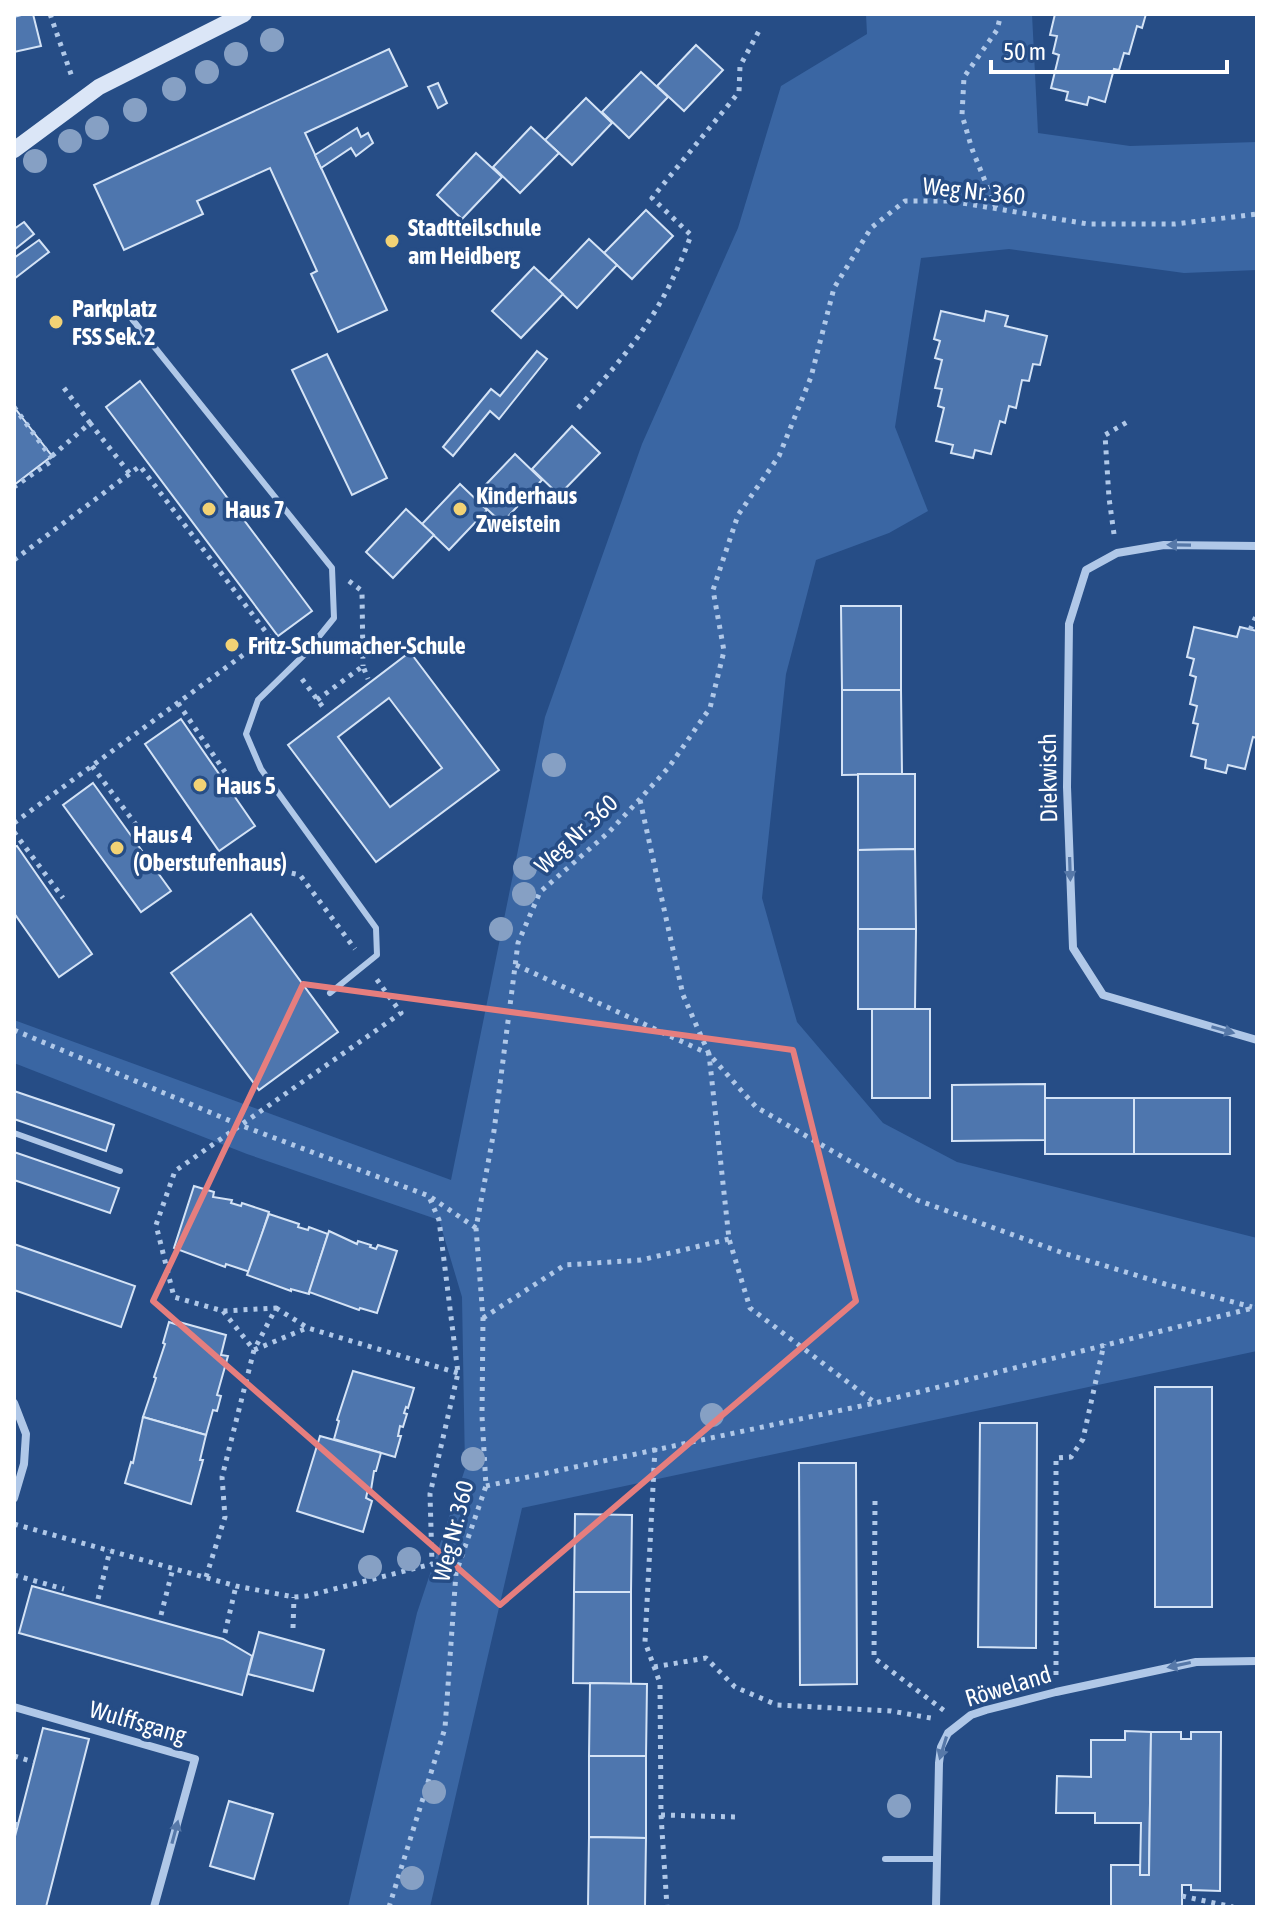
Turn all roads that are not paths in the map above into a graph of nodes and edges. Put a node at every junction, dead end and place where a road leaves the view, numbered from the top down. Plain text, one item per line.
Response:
1 (244, 14) edge
2 (14, 150) edge
3 (132, 319) dead end
4 (1257, 546) edge
5 (330, 993) dead end
6 (1257, 1040) edge
7 (14, 1133) edge
8 (120, 1171) dead end
9 (14, 1403) edge
10 (14, 1498) edge
11 (1257, 1661) edge
12 (14, 1707) edge
13 (885, 1859) dead end
14 (935, 1859) junction
15 (154, 1907) edge
16 (936, 1907) edge

1 - 2 street
3 - 5 lane
4 -> 6 street, Diekwisch
7 - 8 lane
9 - 10 street
11 -> 14 street, Röweland
15 -> 12 street, Wulffsgang
13 - 14 lane
14 - 16 street, Röweland

